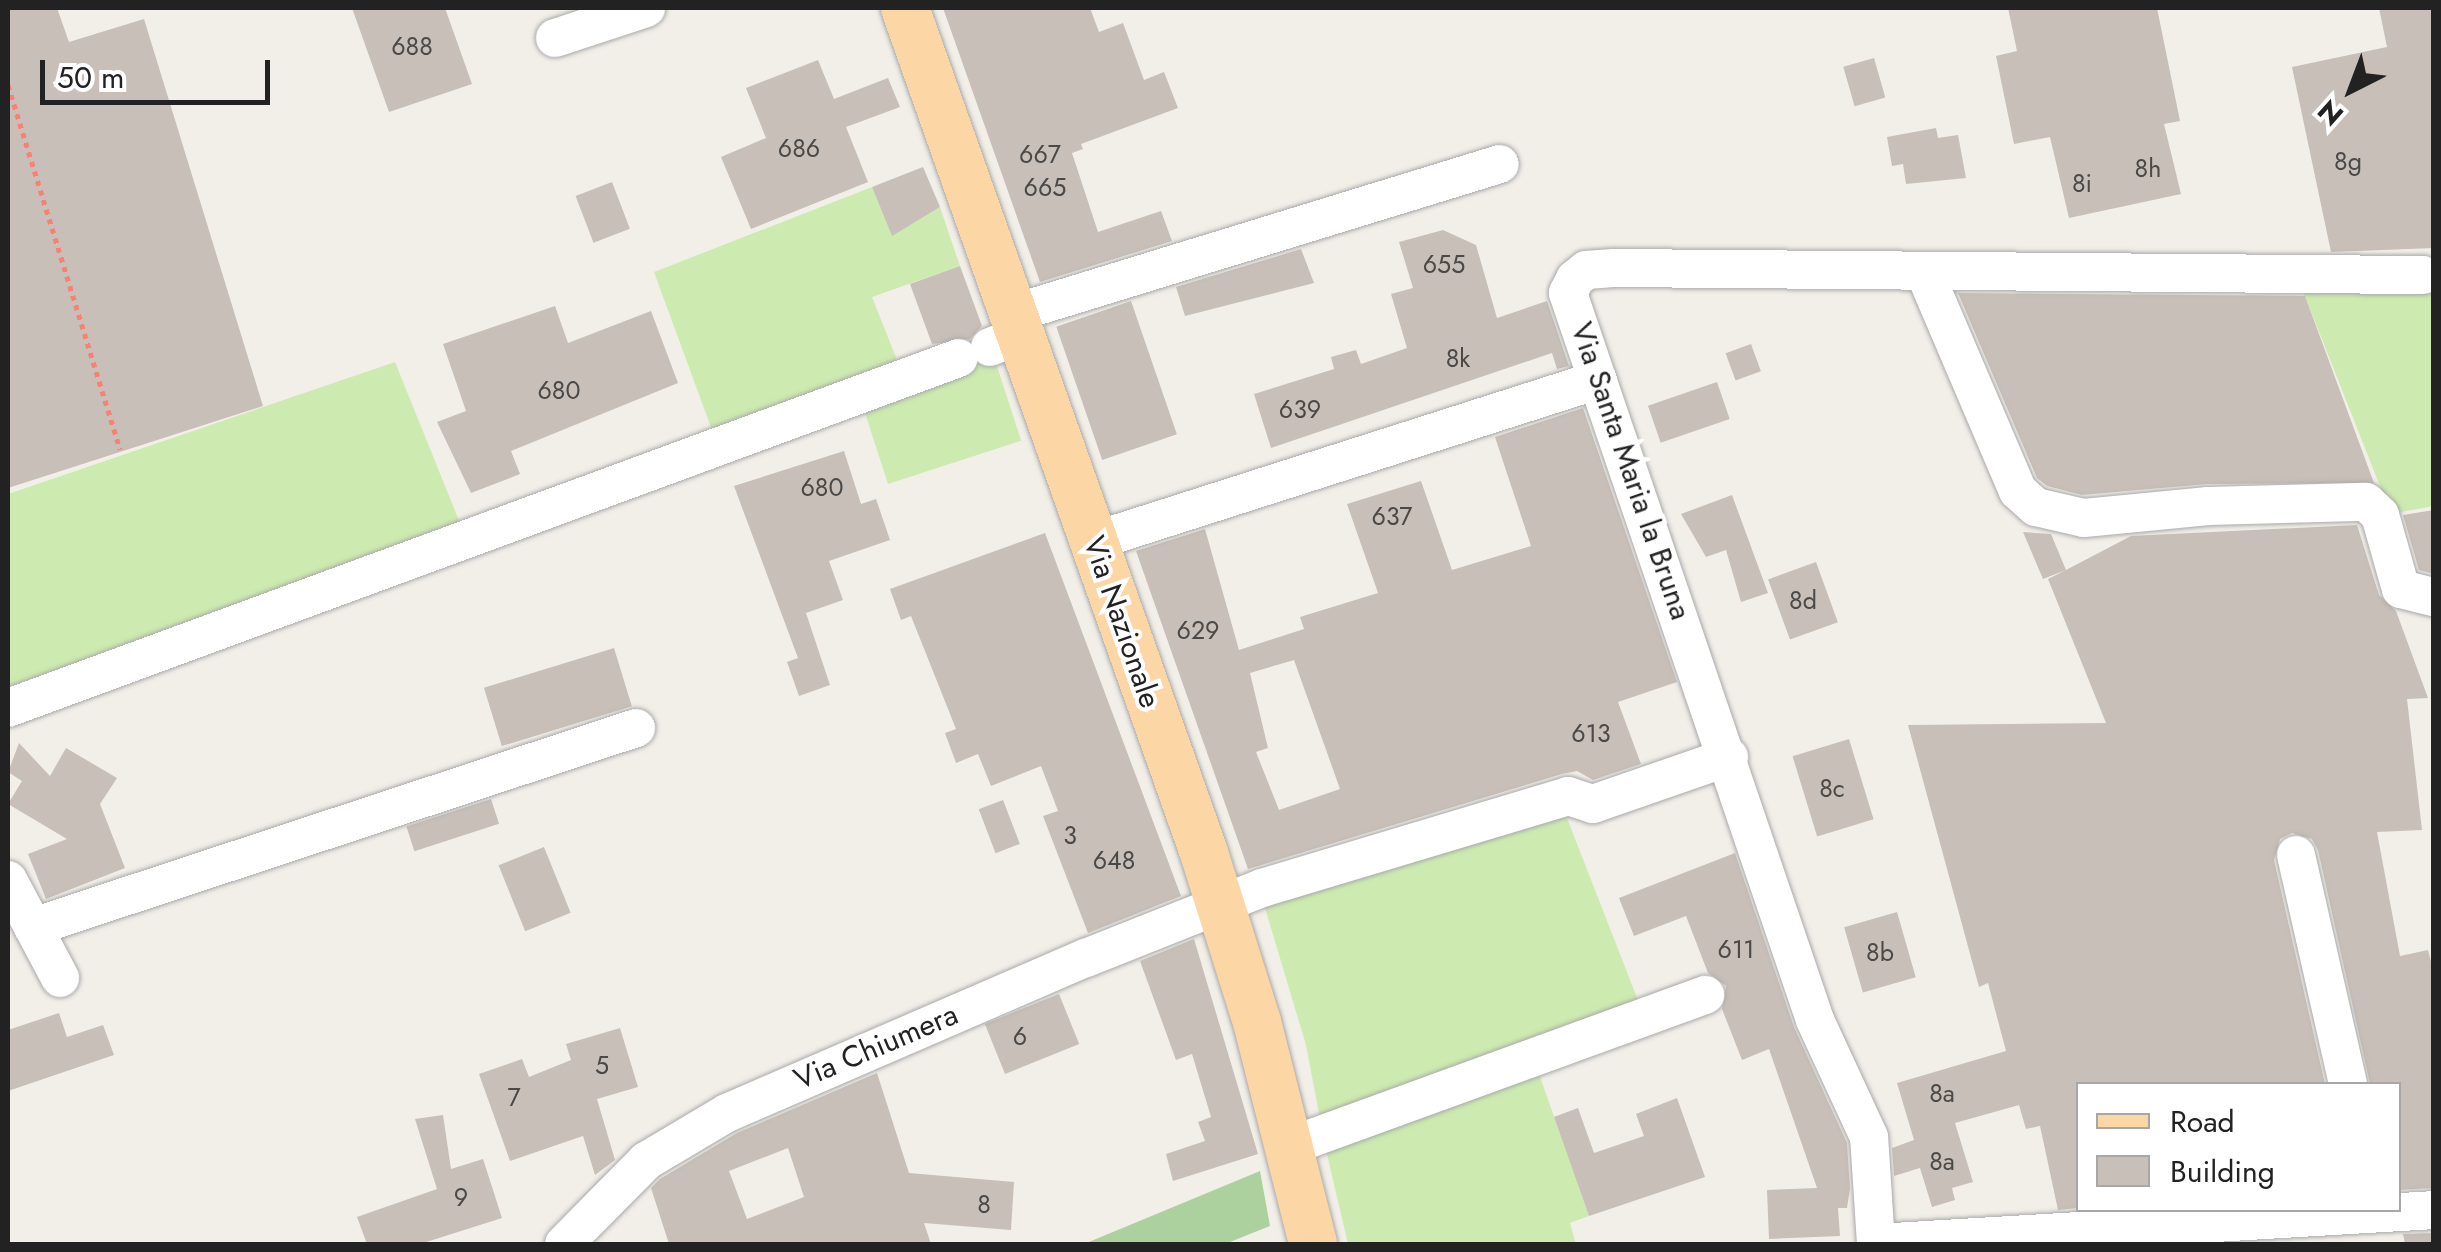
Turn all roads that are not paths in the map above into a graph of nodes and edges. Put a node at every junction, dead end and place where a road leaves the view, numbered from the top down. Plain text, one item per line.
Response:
1 (646, 8) edge
2 (905, 8) edge
3 (556, 38) dead end
4 (1500, 164) dead end
5 (1924, 272) junction
6 (2422, 276) dead end
7 (996, 338) junction
8 (1540, 379) dead end
9 (1598, 380) junction
10 (1090, 530) junction
11 (2434, 597) edge
12 (8, 708) edge
13 (636, 728) dead end
14 (1730, 757) junction
15 (2296, 855) dead end
16 (8, 880) edge
17 (1221, 905) junction
18 (33, 927) junction
19 (60, 978) dead end
20 (1705, 996) dead end
21 (2348, 1082) edge
22 (1290, 1146) junction
23 (2434, 1210) edge
24 (2401, 1211) edge
25 (2368, 1212) edge
26 (564, 1244) edge
27 (1314, 1244) edge
28 (1876, 1244) edge

1 - 3 street
2 - 7 main road, Via Nazionale
4 - 7 street
5 - 6 street, Via Santa Maria la Bruna
5 - 9 street, Via Santa Maria la Bruna
5 - 11 street
7 - 10 main road, Via Nazionale
7 - 12 street
8 - 10 street
9 - 10 street
9 - 14 street, Via Santa Maria la Bruna
10 - 17 main road, Via Nazionale
13 - 18 street
14 - 17 street, Via Chiumera
14 - 28 street, Via Santa Maria la Bruna
15 - 21 street
16 - 18 street
17 - 22 main road, Via Nazionale
17 - 26 street, Via Chiumera
18 - 19 street
20 - 22 street
22 - 27 main road, Via Nazionale
23 - 24 street, Via Santa Maria la Bruna
25 - 28 street, Via Santa Maria la Bruna

